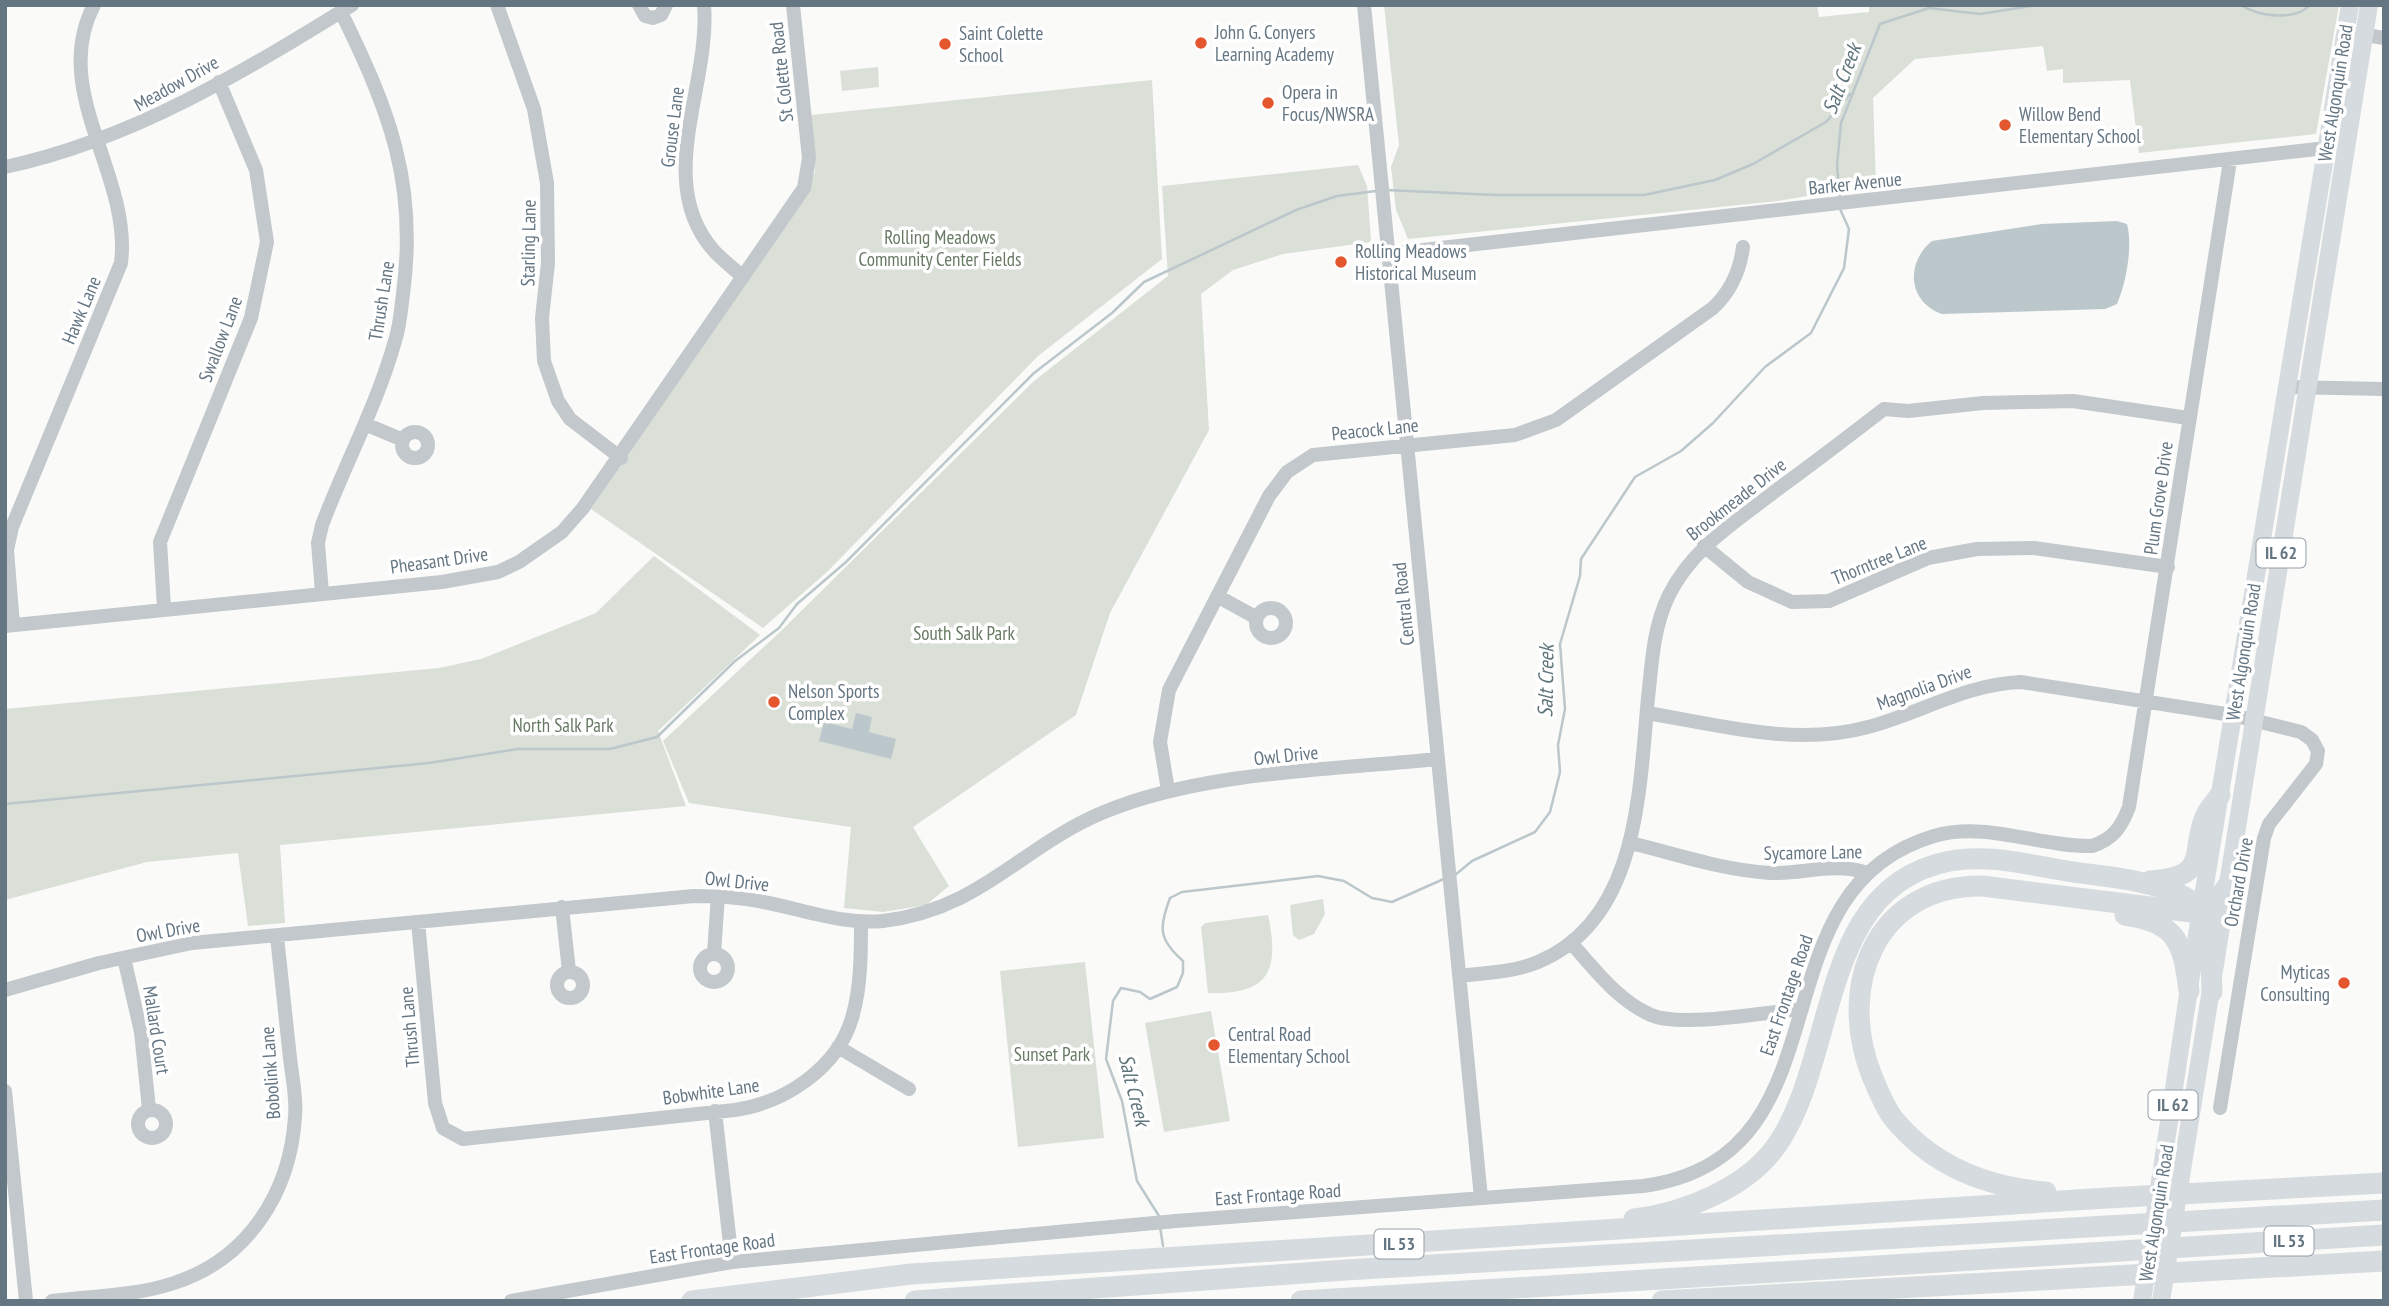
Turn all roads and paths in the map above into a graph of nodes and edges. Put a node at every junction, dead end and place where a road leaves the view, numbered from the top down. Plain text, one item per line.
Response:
1 (94, 5) edge
2 (497, 5) edge
3 (639, 5) edge
4 (666, 5) edge
5 (704, 5) edge
6 (793, 5) edge
7 (1364, 5) edge
8 (2350, 5) edge
9 (2369, 5) edge
10 (347, 9) edge
11 (2346, 32) junction
12 (2364, 35) junction
13 (2384, 38) edge
14 (219, 82) junction
15 (806, 135) joint
16 (99, 142) junction
17 (2326, 148) junction
18 (2230, 161) junction
19 (5, 167) edge
20 (1743, 247) dead end
21 (1388, 254) junction
22 (743, 277) junction
23 (2286, 387) junction
24 (2307, 387) junction
25 (2384, 389) edge
26 (2188, 418) junction
27 (365, 424) junction
28 (403, 440) dead end
29 (1407, 445) junction
30 (621, 458) junction
31 (1704, 546) junction
32 (2168, 567) junction
33 (322, 593) junction
34 (1217, 596) junction
35 (164, 608) junction
36 (1257, 618) dead end
37 (9, 626) edge
38 (2145, 702) junction
39 (1647, 713) junction
40 (2232, 715) junction
41 (2255, 720) junction
42 (1438, 759) junction
43 (1168, 790) junction
44 (2220, 795) junction
45 (2113, 835) joint
46 (1630, 843) junction
47 (1867, 873) junction
48 (2140, 882) junction
49 (2229, 884) junction
50 (2034, 894) junction
51 (718, 896) junction
52 (562, 907) junction
53 (2201, 909) junction
54 (418, 922) junction
55 (861, 922) junction
56 (277, 936) junction
57 (1571, 943) junction
58 (714, 953) dead end
59 (124, 958) junction
60 (569, 971) dead end
61 (1460, 976) junction
62 (5, 990) edge
63 (2189, 991) junction
64 (2212, 992) junction
65 (1802, 1009) junction
66 (838, 1047) junction
67 (909, 1088) dead end
68 (5, 1091) edge
69 (2220, 1108) dead end
70 (149, 1109) dead end
71 (715, 1111) junction
72 (443, 1128) joint
73 (2384, 1170) edge
74 (2384, 1183) edge
75 (2273, 1190) junction
76 (1481, 1198) junction
77 (2108, 1198) junction
78 (2384, 1210) edge
79 (2384, 1235) edge
80 (1497, 1238) junction
81 (2382, 1261) edge
82 (732, 1262) junction
83 (2042, 1280) junction
84 (26, 1301) edge
85 (52, 1301) edge
86 (511, 1301) edge
87 (692, 1301) edge
88 (915, 1301) edge
89 (1301, 1301) edge
90 (1662, 1301) edge
91 (1941, 1301) edge
92 (2142, 1301) edge
93 (2161, 1301) edge

1 - 16 street, Hawk Lane
2 - 30 street, Starling Lane
3 - 4 street
5 - 22 street, Grouse Lane
6 - 15 street, St Colette Road
7 - 21 street, Central Road
8 - 11 main road, West Algonquin Road / IL 62
9 - 12 main road, West Algonquin Road / IL 62
10 - 14 street, Meadow Drive
10 - 27 street, Thrush Lane
11 - 12 street
11 - 17 main road, West Algonquin Road / IL 62
12 - 13 street
12 - 24 main road, West Algonquin Road / IL 62
14 - 16 street, Meadow Drive
14 - 35 street, Swallow Lane
15 - 22 street, Pheasant Drive
16 - 19 street, Meadow Drive
16 - 37 street, Hawk Lane
17 - 18 street, Barker Avenue
17 - 23 main road, West Algonquin Road / IL 62
18 - 21 street, Barker Avenue
18 - 26 street, Plum Grove Drive
20 - 29 street, Peacock Lane
21 - 29 street, Central Road
22 - 30 street, Pheasant Drive
23 - 24 street
23 - 40 main road, West Algonquin Road / IL 62
24 - 25 street
24 - 41 main road, West Algonquin Road / IL 62
26 - 31 street, Brookmeade Drive
26 - 32 street, Plum Grove Drive
27 - 28 street
27 - 33 street, Thrush Lane
29 - 34 street, Peacock Lane
29 - 42 street, Central Road
30 - 33 street, Pheasant Drive
31 - 32 street, Thorntree Lane
31 - 39 street, Brookmeade Drive
32 - 38 street, Plum Grove Drive
33 - 35 street, Pheasant Drive
34 - 36 street
34 - 43 street, Peacock Lane
35 - 37 street, Pheasant Drive
38 - 39 street, Magnolia Drive
38 - 40 street, Magnolia Drive
38 - 45 street, Plum Grove Drive
39 - 46 street, Brookmeade Drive
40 - 41 street, Magnolia Drive
40 - 44 main road, West Algonquin Road / IL 62
41 - 49 main road, West Algonquin Road / IL 62
41 - 69 street, Orchard Drive
42 - 43 street, Owl Drive
42 - 61 street, Central Road
43 - 55 street, Owl Drive
44 - 48 highway
44 - 53 main road, West Algonquin Road / IL 62
45 - 47 street, Sycamore Lane
46 - 47 street, Sycamore Lane
46 - 57 street, Brookmeade Drive
47 - 65 street, East Frontage Road
48 - 53 highway
48 - 80 highway
49 - 53 highway
49 - 64 main road, West Algonquin Road / IL 62
50 - 53 highway
50 - 63 highway
50 - 77 highway
51 - 52 street, Owl Drive
51 - 55 street, Owl Drive
51 - 58 street
52 - 54 street, Owl Drive
52 - 60 street
53 - 63 main road, West Algonquin Road / IL 62
53 - 64 highway
54 - 56 street, Owl Drive
54 - 72 street, Thrush Lane
55 - 66 street, Bobwhite Lane
56 - 59 street, Owl Drive
56 - 85 street, Bobolink Lane
57 - 61 street, Brookmeade Drive
57 - 65 street
59 - 62 street, Owl Drive
59 - 70 street, Mallard Court
61 - 76 street, Central Road
63 - 92 main road, West Algonquin Road / IL 62
64 - 93 main road, West Algonquin Road / IL 62
65 - 76 street, East Frontage Road
66 - 67 street
66 - 71 street, Bobwhite Lane
68 - 84 street
71 - 72 street, Bobwhite Lane
71 - 82 street
73 - 75 highway
74 - 75 highway, IL 53
75 - 77 highway, IL 53
76 - 82 street, East Frontage Road
77 - 80 highway, IL 53
78 - 88 highway, IL 53
79 - 89 highway, IL 53
80 - 87 highway, IL 53
81 - 83 highway, IL 53
82 - 86 street, East Frontage Road
83 - 90 highway, IL 53
83 - 91 highway

